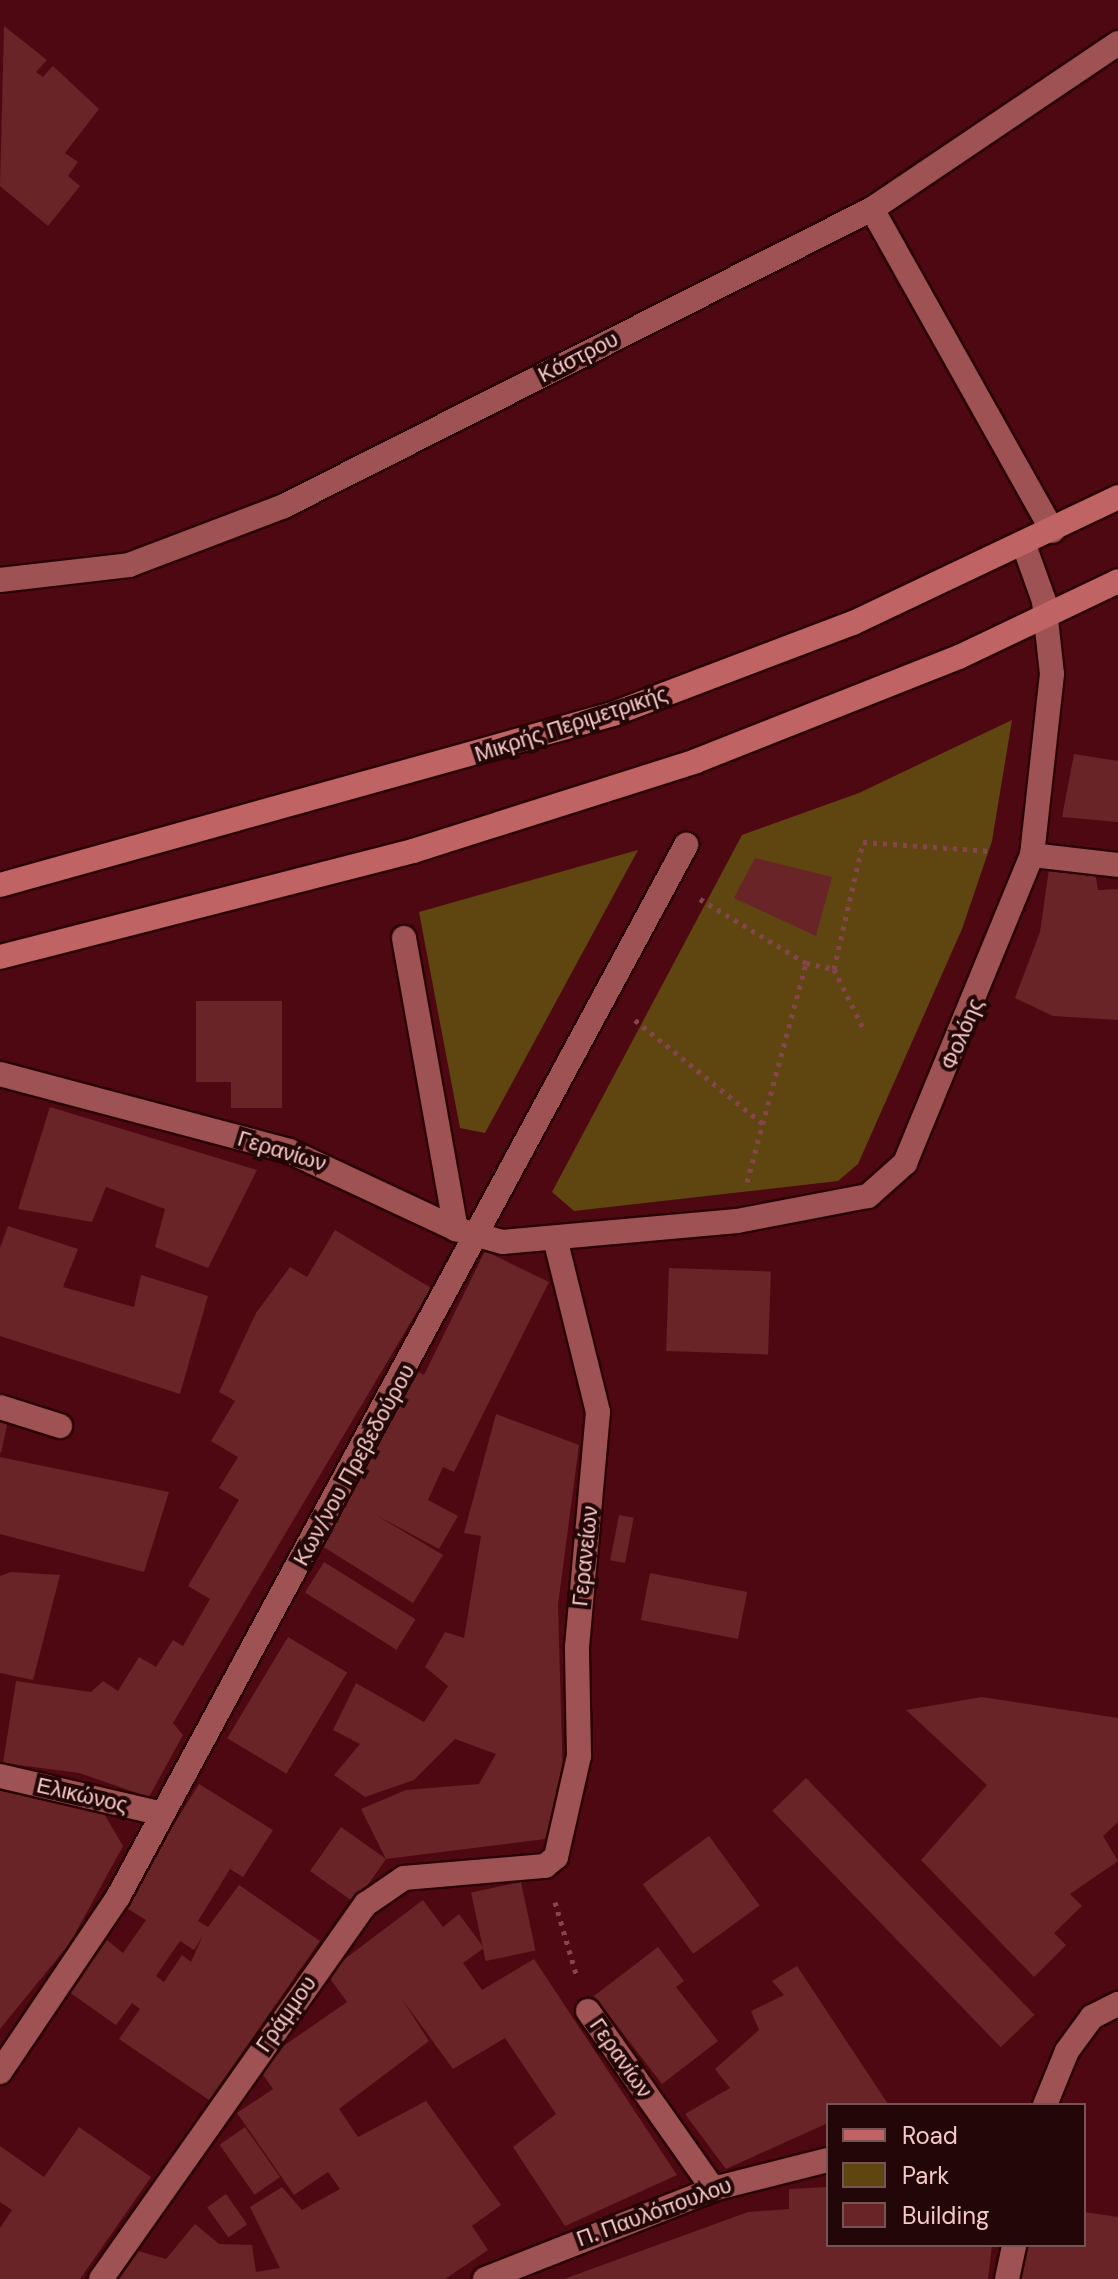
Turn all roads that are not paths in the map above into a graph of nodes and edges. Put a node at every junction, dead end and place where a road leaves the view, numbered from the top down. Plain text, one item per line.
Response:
1 (1118, 43) edge
2 (872, 209) junction
3 (1118, 497) edge
4 (1053, 531) junction
5 (1024, 545) junction
6 (0, 580) edge
7 (1118, 581) edge
8 (1047, 615) junction
9 (686, 845) dead end
10 (1032, 855) junction
11 (1118, 865) edge
12 (0, 885) edge
13 (404, 938) dead end
14 (0, 957) edge
15 (0, 1074) edge
16 (466, 1233) junction
17 (556, 1242) junction
18 (0, 1407) edge
19 (60, 1426) dead end
20 (0, 1776) edge
21 (163, 1814) junction
22 (545, 1866) joint
23 (1118, 2004) edge
24 (588, 2011) road end
25 (0, 2072) edge
26 (1046, 2103) edge
27 (826, 2161) edge
28 (713, 2189) junction
29 (1014, 2247) edge
30 (101, 2279) edge
31 (485, 2279) edge
32 (1007, 2279) edge

1 - 2 street, Κάστρου
2 - 4 street
2 - 6 street, Κάστρου
3 - 4 main road, Μικρής Περιμετρικής
4 - 5 main road, Μικρής Περιμετρικής
5 - 8 street, Φολόης
5 - 12 main road, Μικρής Περιμετρικής
7 - 8 main road
8 - 10 street, Φολόης
8 - 14 main road
9 - 16 street, Κων/νου Πρεβεδούρου
10 - 11 street
10 - 17 street, Φολόης
13 - 16 street
15 - 16 street, Γερανίων
16 - 17 street, Γερανίων
16 - 21 street, Κων/νου Πρεβεδούρου
17 - 22 street, Γερανείων
18 - 19 street
20 - 21 street, Ελικώνος
21 - 25 street, Κων/νου Πρεβεδούρου
22 - 30 street, Γράμμου
23 - 26 street
24 - 28 street, Γερανίων
27 - 28 street, Π. Παυλόπουλου
28 - 31 street, Π. Παυλόπουλου
29 - 32 street

